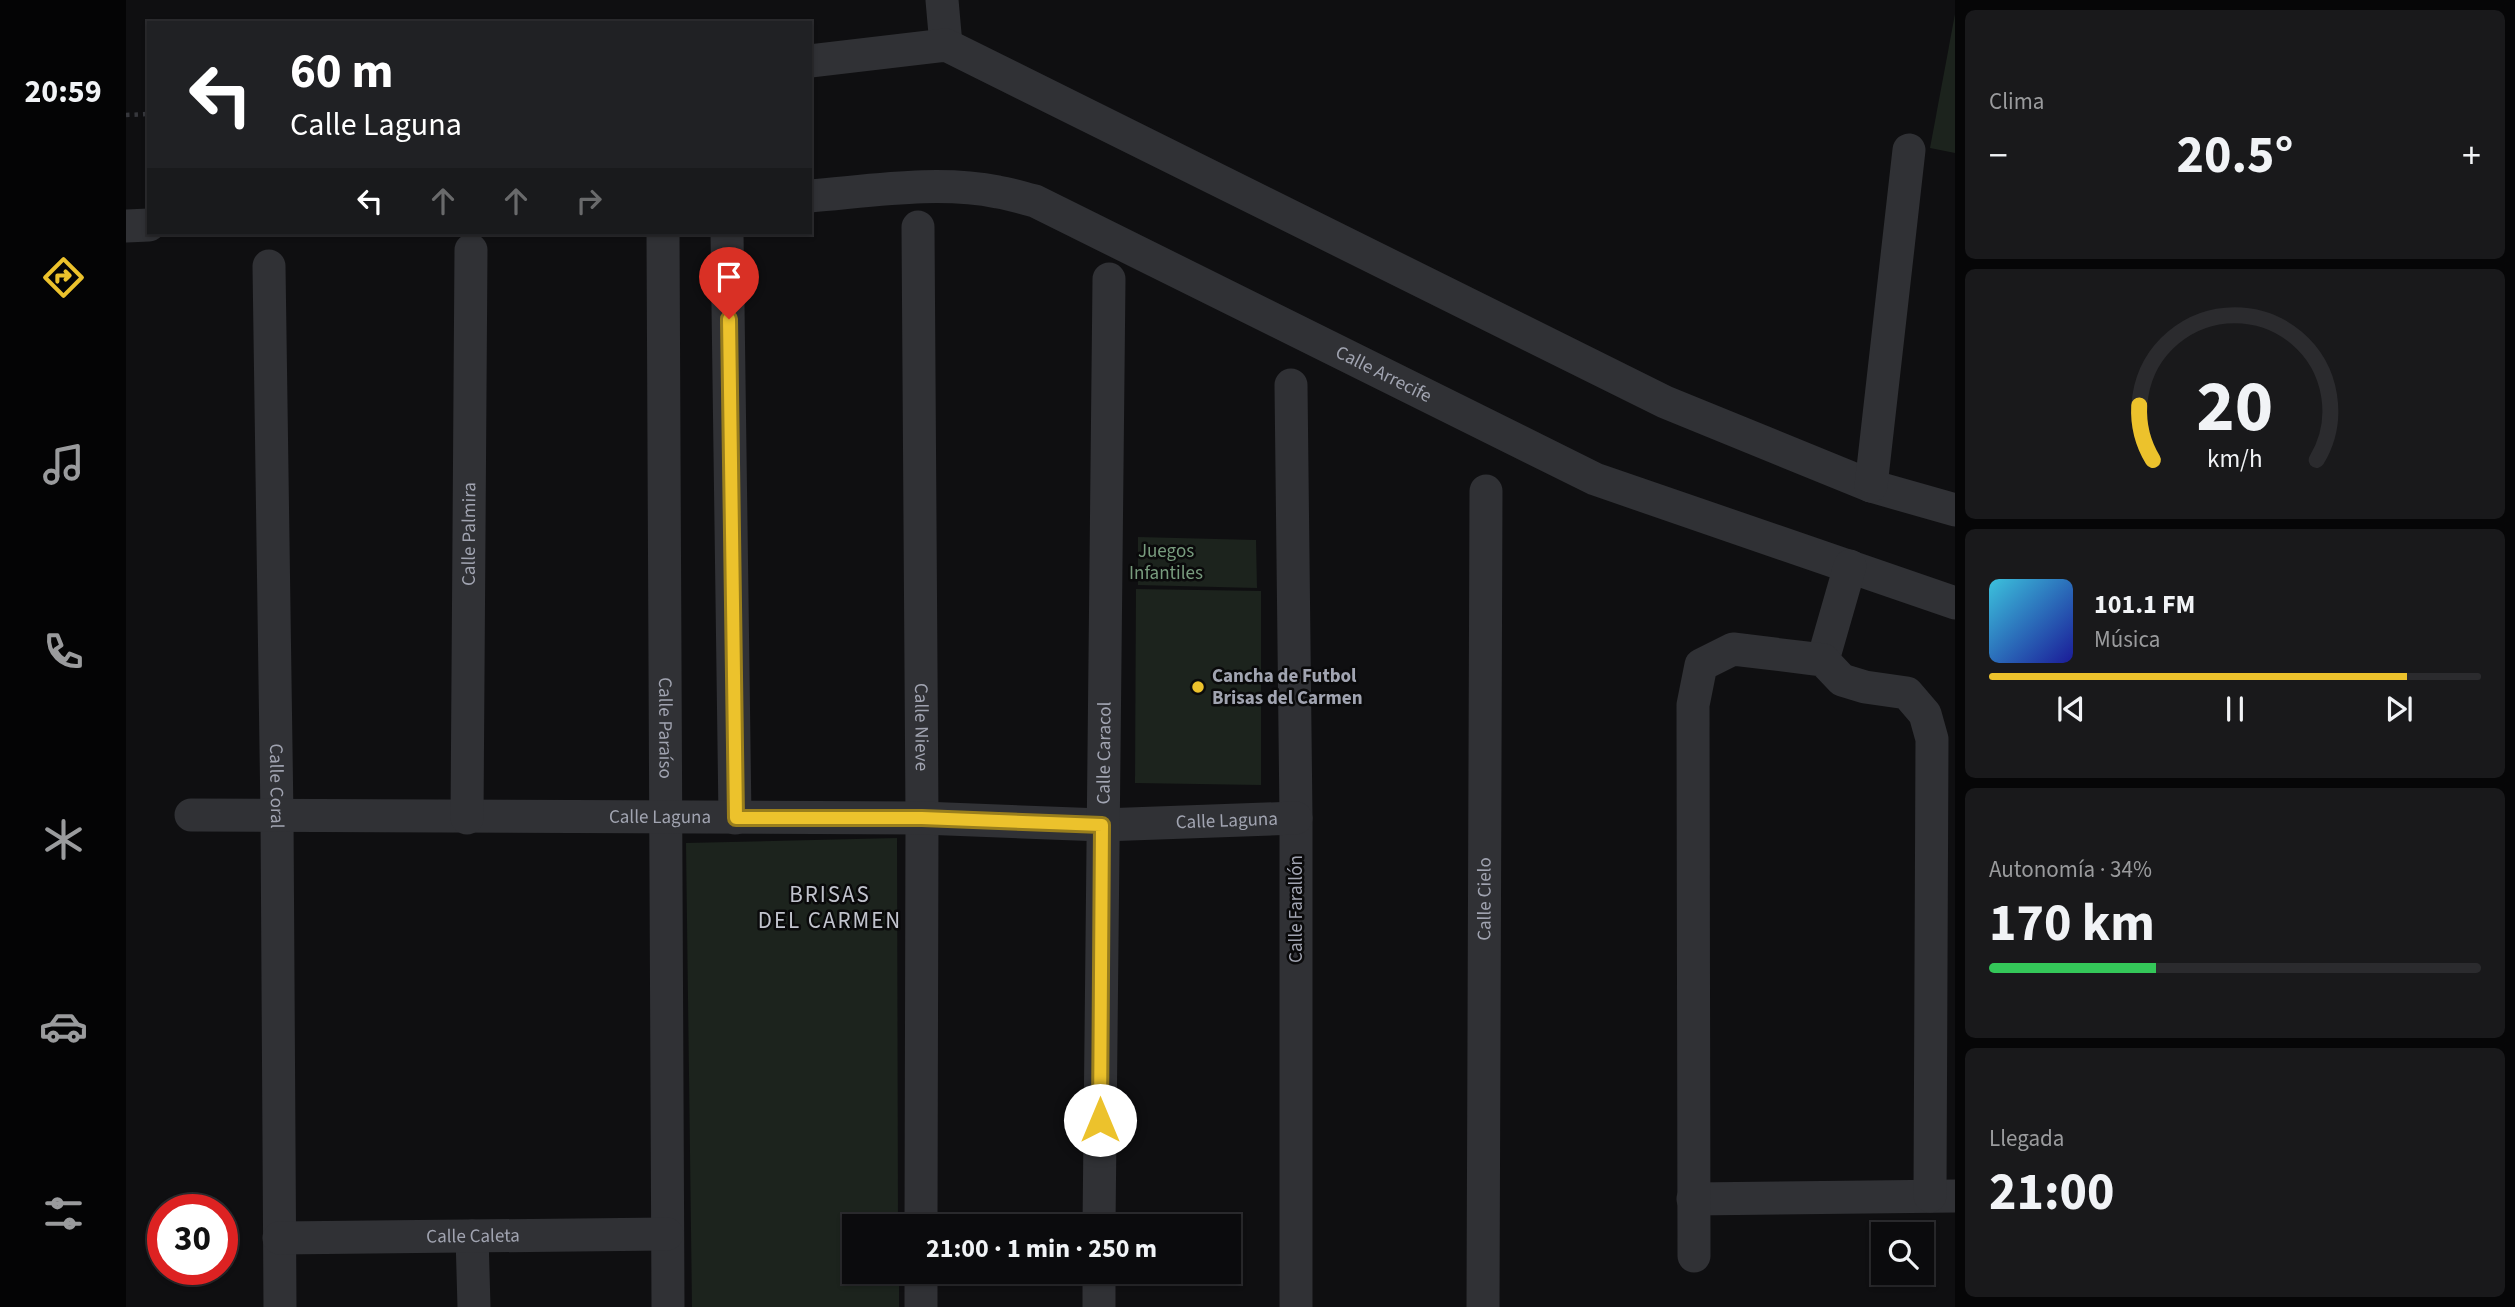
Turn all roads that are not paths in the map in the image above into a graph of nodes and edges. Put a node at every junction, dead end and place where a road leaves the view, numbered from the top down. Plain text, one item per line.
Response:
1 (942, 0) edge
2 (946, 45) junction
3 (812, 61) edge
4 (1909, 150) dead end
5 (812, 196) edge
6 (147, 225) edge
7 (126, 226) edge
8 (918, 227) dead end
9 (663, 235) edge
10 (727, 235) edge
11 (471, 250) dead end
12 (269, 266) dead end
13 (1109, 279) dead end
14 (1291, 385) dead end
15 (1871, 486) junction
16 (1486, 491) dead end
17 (1955, 510) edge
18 (1850, 566) junction
19 (1955, 603) edge
20 (1823, 660) junction
21 (191, 815) dead end
22 (277, 817) junction
23 (467, 818) junction
24 (665, 818) junction
25 (736, 818) junction
26 (922, 818) junction
27 (1296, 818) junction
28 (1102, 825) junction
29 (1942, 1196) edge
30 (1693, 1199) junction
31 (921, 1214) edge
32 (1100, 1214) edge
33 (667, 1234) junction
34 (472, 1236) junction
35 (279, 1238) junction
36 (1694, 1256) dead end
37 (921, 1284) edge
38 (1099, 1284) edge
39 (280, 1307) edge
40 (474, 1307) edge
41 (668, 1307) edge
42 (920, 1307) edge
43 (1099, 1307) edge
44 (1296, 1307) edge
45 (1483, 1307) edge

1 - 2 street
2 - 3 street
2 - 15 street
4 - 15 street
5 - 18 street, Calle Arrecife
6 - 7 street
8 - 26 street, Calle Nieve
9 - 24 street, Calle Paraíso
10 - 25 street
11 - 23 street, Calle Palmira
12 - 22 street, Calle Coral
13 - 28 street, Calle Caracol
14 - 27 street, Calle Farallón
15 - 17 street
16 - 45 street, Calle Cielo
18 - 19 street, Calle Arrecife
18 - 20 street
20 - 29 street
20 - 30 street
21 - 22 street, Calle Laguna
22 - 23 street, Calle Laguna
22 - 35 street, Calle Coral
23 - 24 street, Calle Laguna
24 - 25 street, Calle Laguna
24 - 33 street, Calle Paraíso
25 - 26 street, Calle Laguna
26 - 28 street, Calle Laguna
26 - 31 street, Calle Nieve
27 - 28 street, Calle Laguna
27 - 44 street, Calle Farallón
28 - 32 street, Calle Caracol
29 - 30 street
30 - 36 street
33 - 34 street, Calle Caleta
33 - 41 street, Calle Paraíso
34 - 35 street, Calle Caleta
34 - 40 street
35 - 39 street, Calle Coral
37 - 42 street
38 - 43 street

